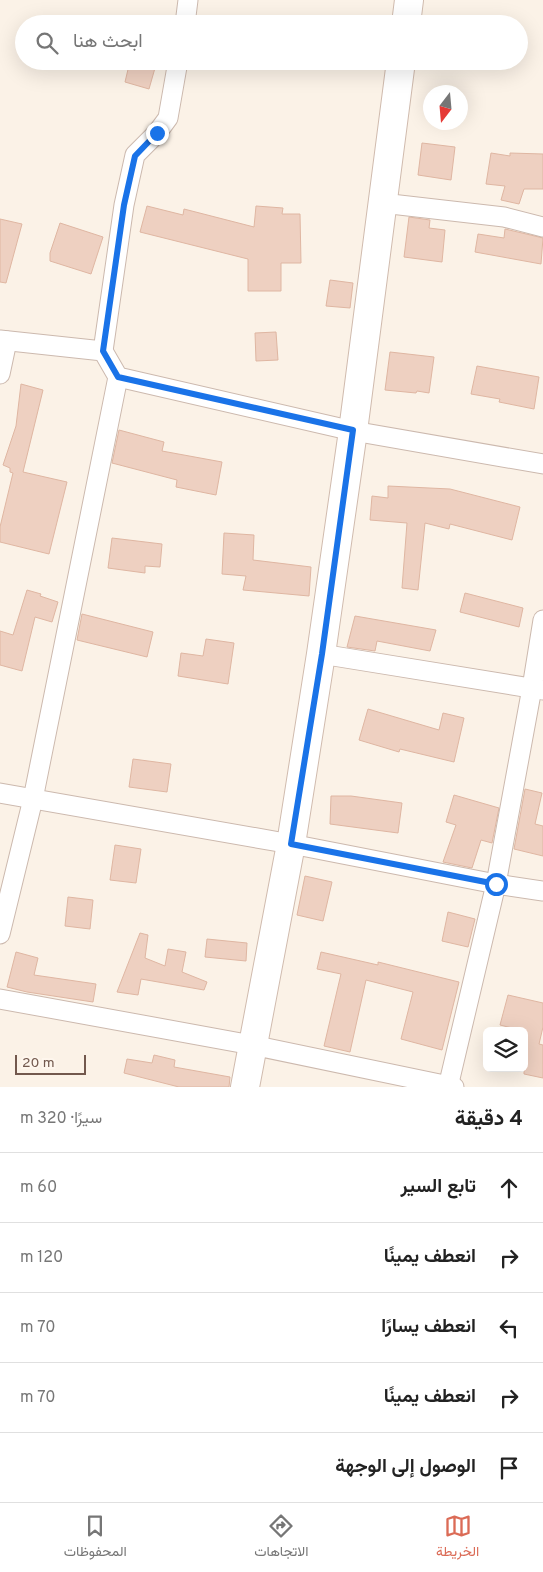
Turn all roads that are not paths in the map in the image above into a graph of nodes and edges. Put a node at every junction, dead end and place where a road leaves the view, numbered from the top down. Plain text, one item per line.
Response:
1 (188, 0) edge
2 (409, 0) edge
3 (186, 15) edge
4 (407, 15) edge
5 (176, 70) edge
6 (400, 70) edge
7 (382, 203) junction
8 (543, 228) edge
9 (4, 341) edge
10 (103, 351) junction
11 (0, 374) edge
12 (118, 377) junction
13 (353, 430) junction
14 (543, 464) edge
15 (543, 620) edge
16 (322, 654) junction
17 (538, 689) edge
18 (0, 793) edge
19 (33, 799) junction
20 (291, 844) junction
21 (496, 884) junction
22 (543, 892) edge
23 (0, 934) edge
24 (0, 998) edge
25 (252, 1045) junction
26 (244, 1087) edge
27 (450, 1087) edge

1 - 3 street
2 - 4 main road
5 - 10 street
6 - 7 main road
7 - 8 street
7 - 13 main road
9 - 10 street
9 - 11 street
10 - 12 street
12 - 13 street
12 - 19 street
13 - 14 street
13 - 16 main road
15 - 17 street
16 - 17 street
16 - 20 main road
17 - 21 street
18 - 19 street
19 - 20 street
19 - 23 street
20 - 21 street
20 - 25 main road
21 - 22 street
21 - 27 street
24 - 25 street
25 - 26 main road
25 - 27 street

